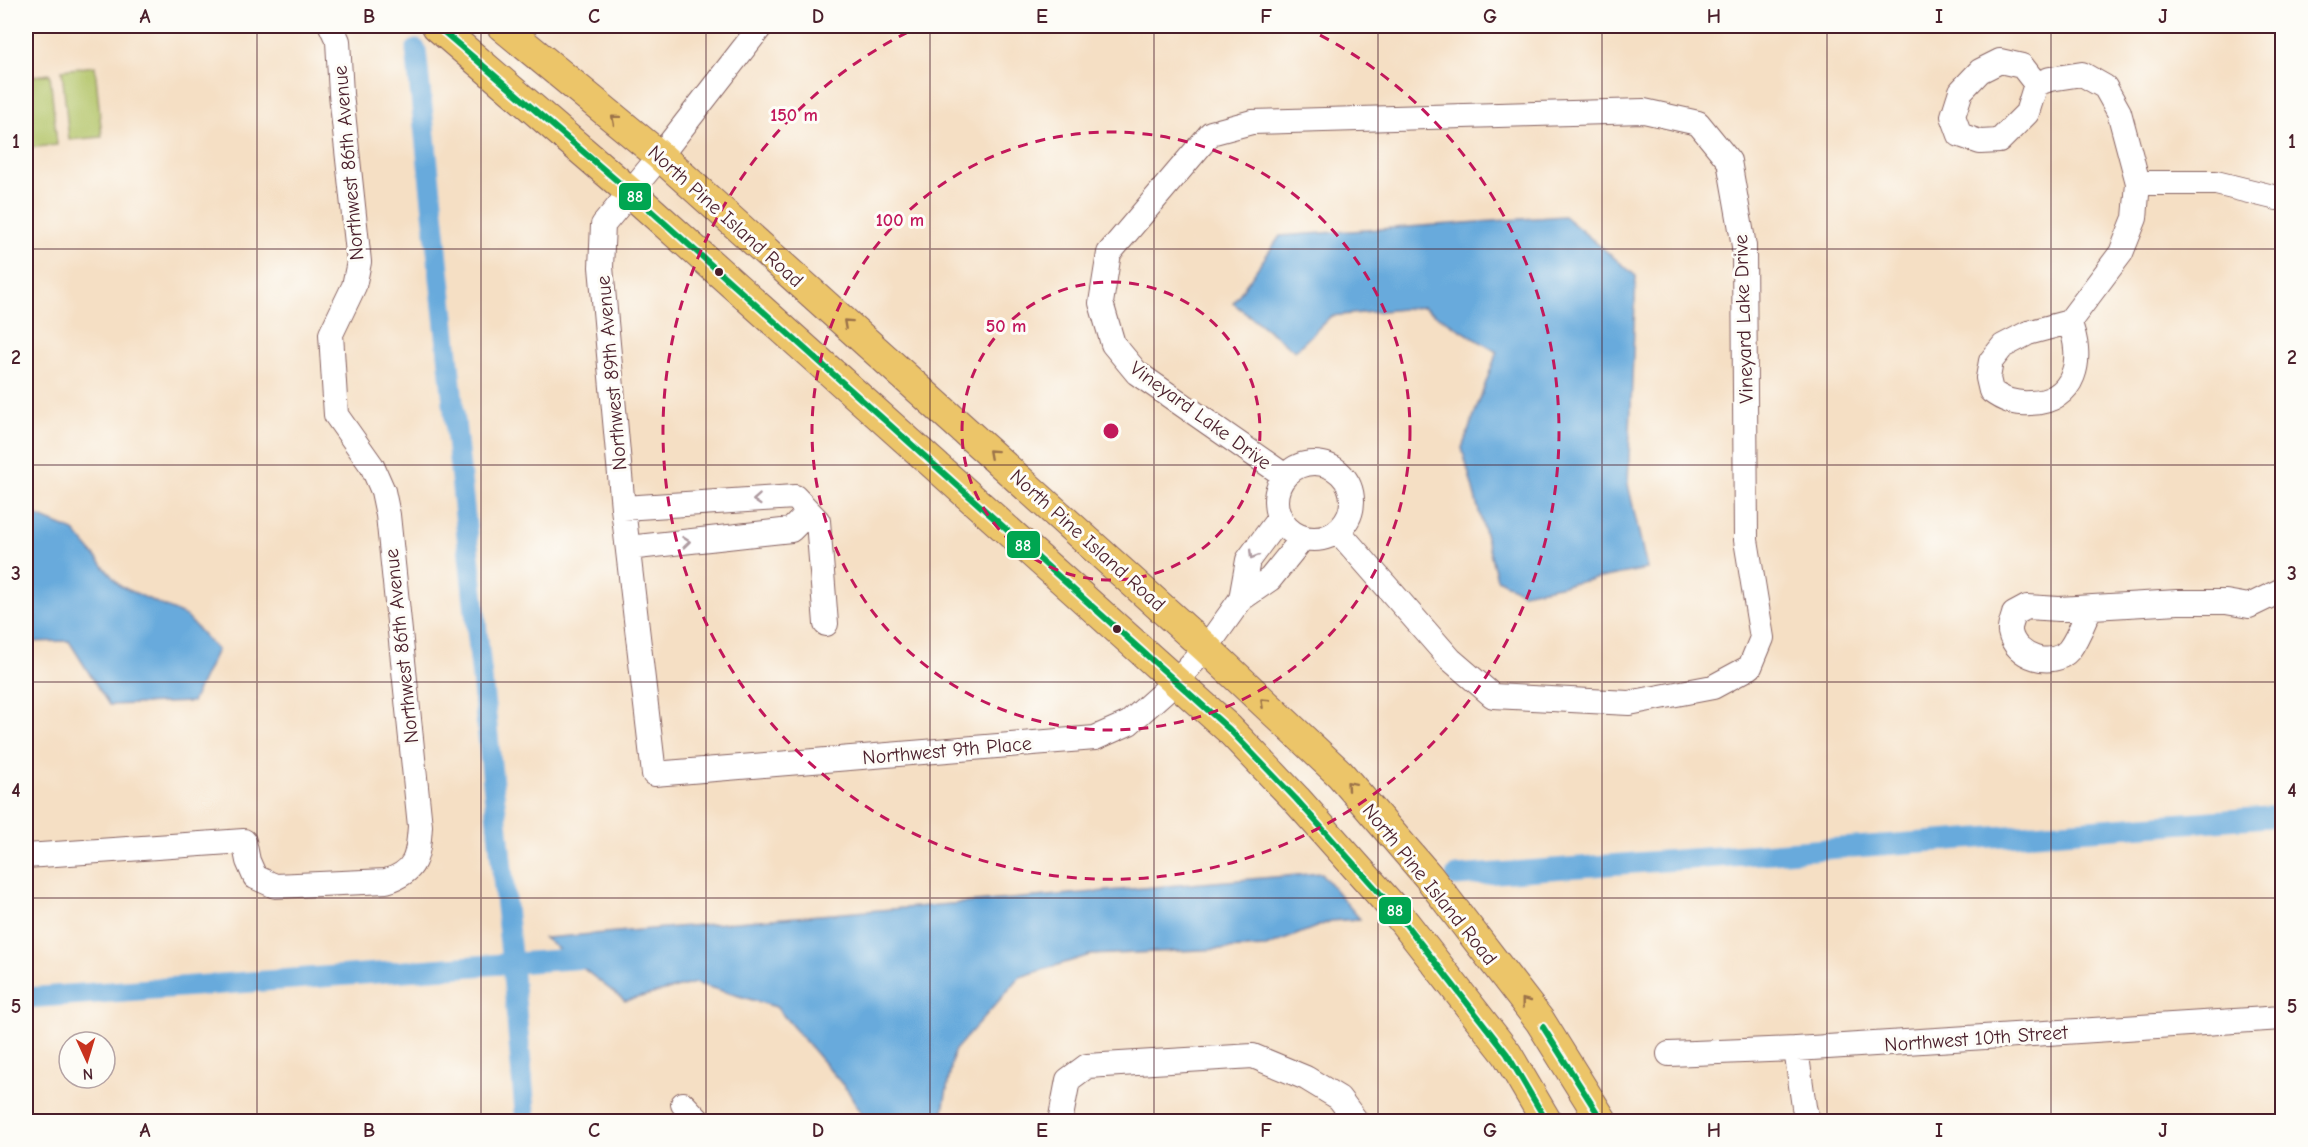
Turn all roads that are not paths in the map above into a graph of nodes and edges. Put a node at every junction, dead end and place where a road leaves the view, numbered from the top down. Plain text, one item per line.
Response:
1 (331, 26) edge
2 (437, 26) edge
3 (502, 26) edge
4 (761, 26) edge
5 (2036, 84) dead end
6 (660, 156) junction
7 (2138, 183) junction
8 (630, 192) junction
9 (2283, 196) edge
10 (2069, 322) dead end
11 (1285, 477) junction
12 (623, 508) junction
13 (808, 512) junction
14 (1280, 517) junction
15 (1338, 531) junction
16 (1303, 538) junction
17 (628, 548) junction
18 (2283, 590) edge
19 (1241, 599) junction
20 (2090, 608) dead end
21 (826, 624) dead end
22 (1206, 648) junction
23 (1176, 681) junction
24 (654, 774) joint
25 (26, 856) edge
26 (2283, 1018) edge
27 (1796, 1050) junction
28 (1670, 1054) dead end
29 (683, 1104) dead end
30 (700, 1122) edge
31 (1060, 1122) edge
32 (1357, 1122) edge
33 (1547, 1122) edge
34 (1603, 1122) edge
35 (1808, 1122) edge

1 - 25 street, Northwest 86th Avenue
2 - 8 main road
6 -> 3 main road, North Pine Island Road
4 - 6 street, Northwest 89th Avenue
5 - 7 street
6 - 8 street, Northwest 89th Avenue
22 -> 6 main road, North Pine Island Road
7 - 9 street
7 - 10 street
8 - 12 street, Northwest 89th Avenue
8 - 23 main road
11 - 14 street
11 - 15 street
11 - 15 street, Vineyard Lake Drive
13 -> 12 street
12 - 17 street, Northwest 89th Avenue
17 -> 13 street
13 - 21 street
14 - 16 street
14 -> 19 street
15 - 16 street
16 - 19 street
17 - 24 street, Northwest 89th Avenue
18 - 20 street
19 - 22 street, Northwest 9th Place
22 - 23 street, Northwest 9th Place
34 -> 22 main road, North Pine Island Road
23 - 24 street, Northwest 9th Place
23 - 33 main road
26 - 27 street, Northwest 10th Street
27 - 28 street, Northwest 10th Street
27 - 35 street
29 - 30 street
31 - 32 street

